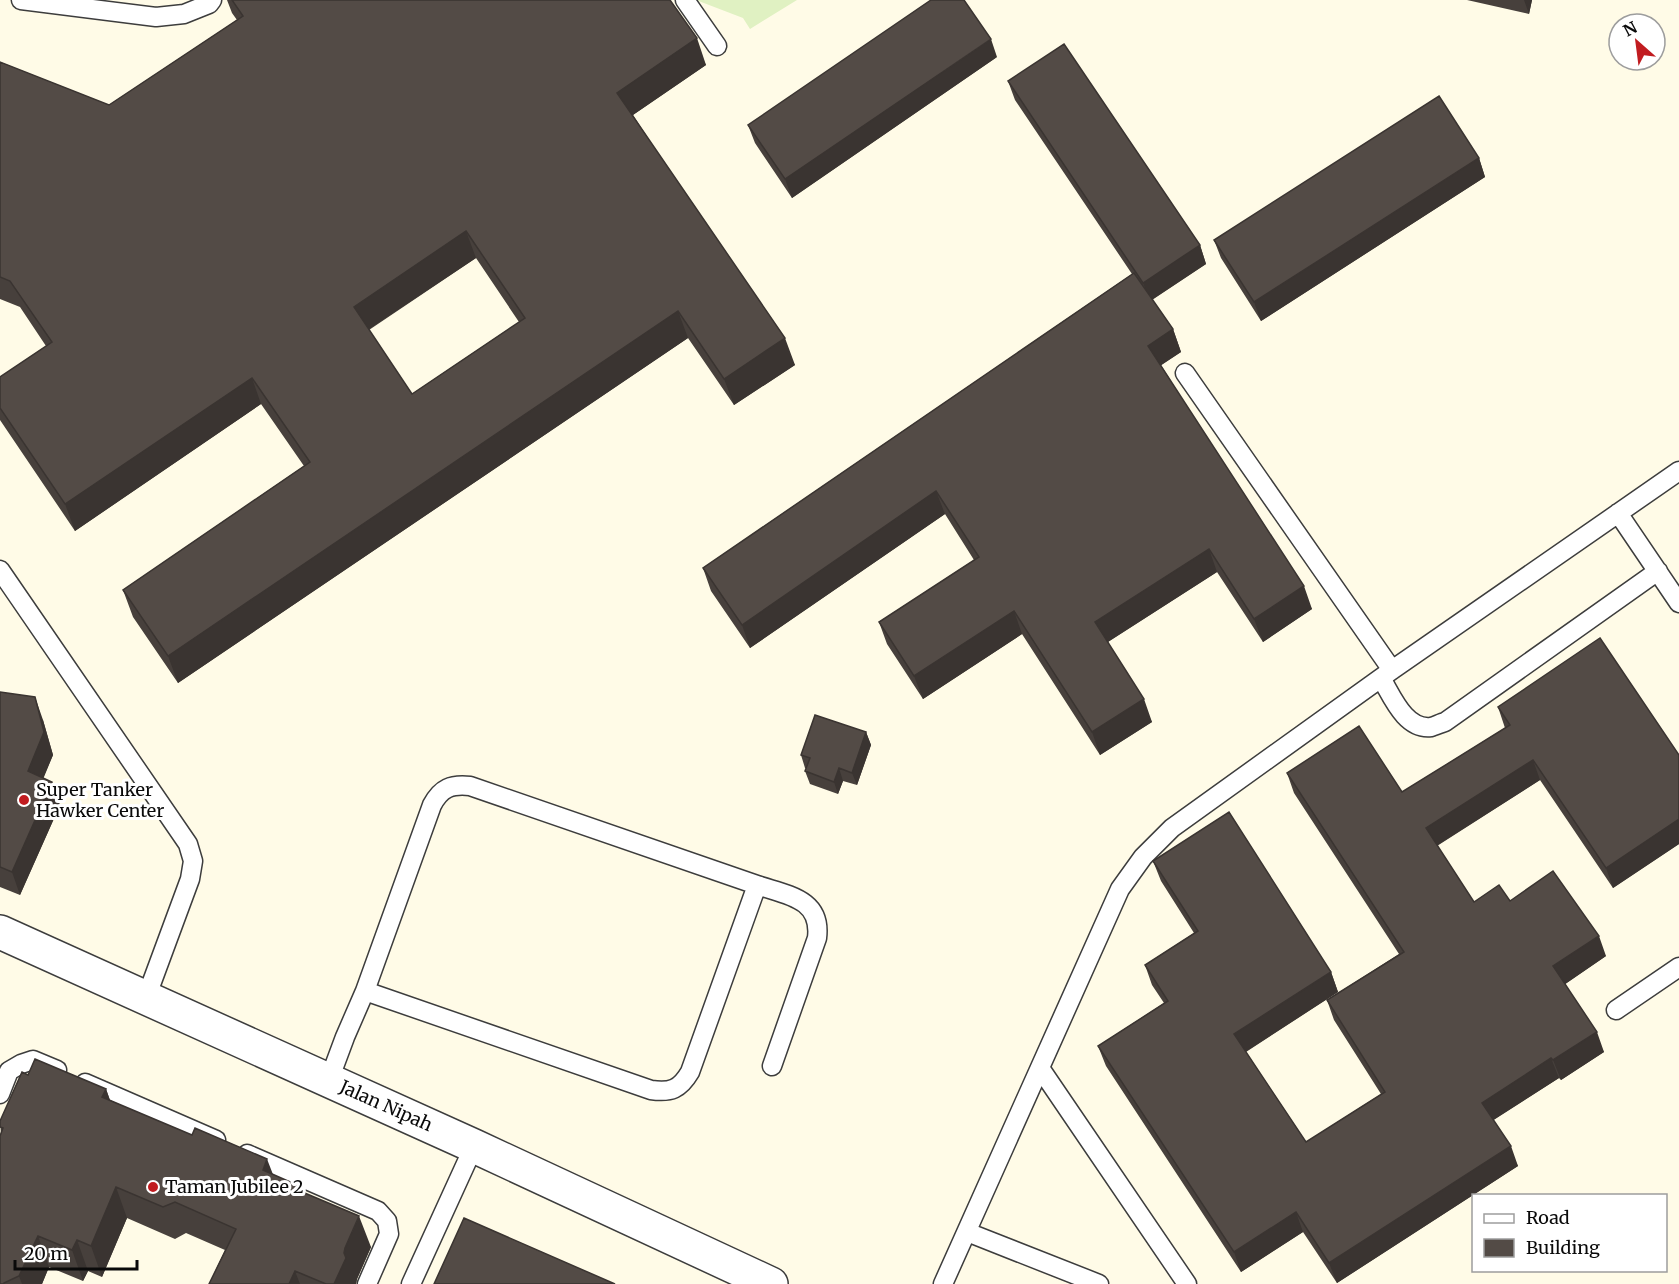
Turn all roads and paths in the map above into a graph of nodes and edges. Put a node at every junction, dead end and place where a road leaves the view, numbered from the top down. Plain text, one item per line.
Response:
1 (21, 0) edge
2 (212, 0) edge
3 (685, 0) edge
4 (717, 46) dead end
5 (1185, 373) dead end
6 (1679, 471) edge
7 (1618, 513) junction
8 (0, 570) edge
9 (1658, 571) junction
10 (1679, 603) edge
11 (1386, 674) junction
12 (757, 885) junction
13 (0, 932) edge
14 (1679, 967) edge
15 (365, 991) junction
16 (146, 998) junction
17 (1616, 1010) dead end
18 (772, 1066) dead end
19 (1040, 1068) junction
20 (329, 1080) junction
21 (0, 1094) edge
22 (474, 1146) junction
23 (967, 1232) junction
24 (367, 1284) edge
25 (411, 1284) edge
26 (771, 1284) edge
27 (943, 1284) edge
28 (1099, 1284) edge
29 (1186, 1284) edge

1 - 2 lane
3 - 4 lane
5 - 11 lane
6 - 7 lane
7 - 9 lane
7 - 11 lane
8 - 16 lane
9 - 10 lane
9 - 11 lane
11 - 19 lane
12 - 15 lane
12 - 15 lane
12 - 18 lane
13 - 16 street, Jalan Nipah
14 - 17 lane
15 - 20 lane
16 - 20 street, Jalan Nipah
19 - 23 lane
19 - 29 lane
20 - 22 street, Jalan Nipah
21 - 24 lane
22 - 25 lane
22 - 26 street, Jalan Nipah
23 - 27 lane
23 - 28 lane

